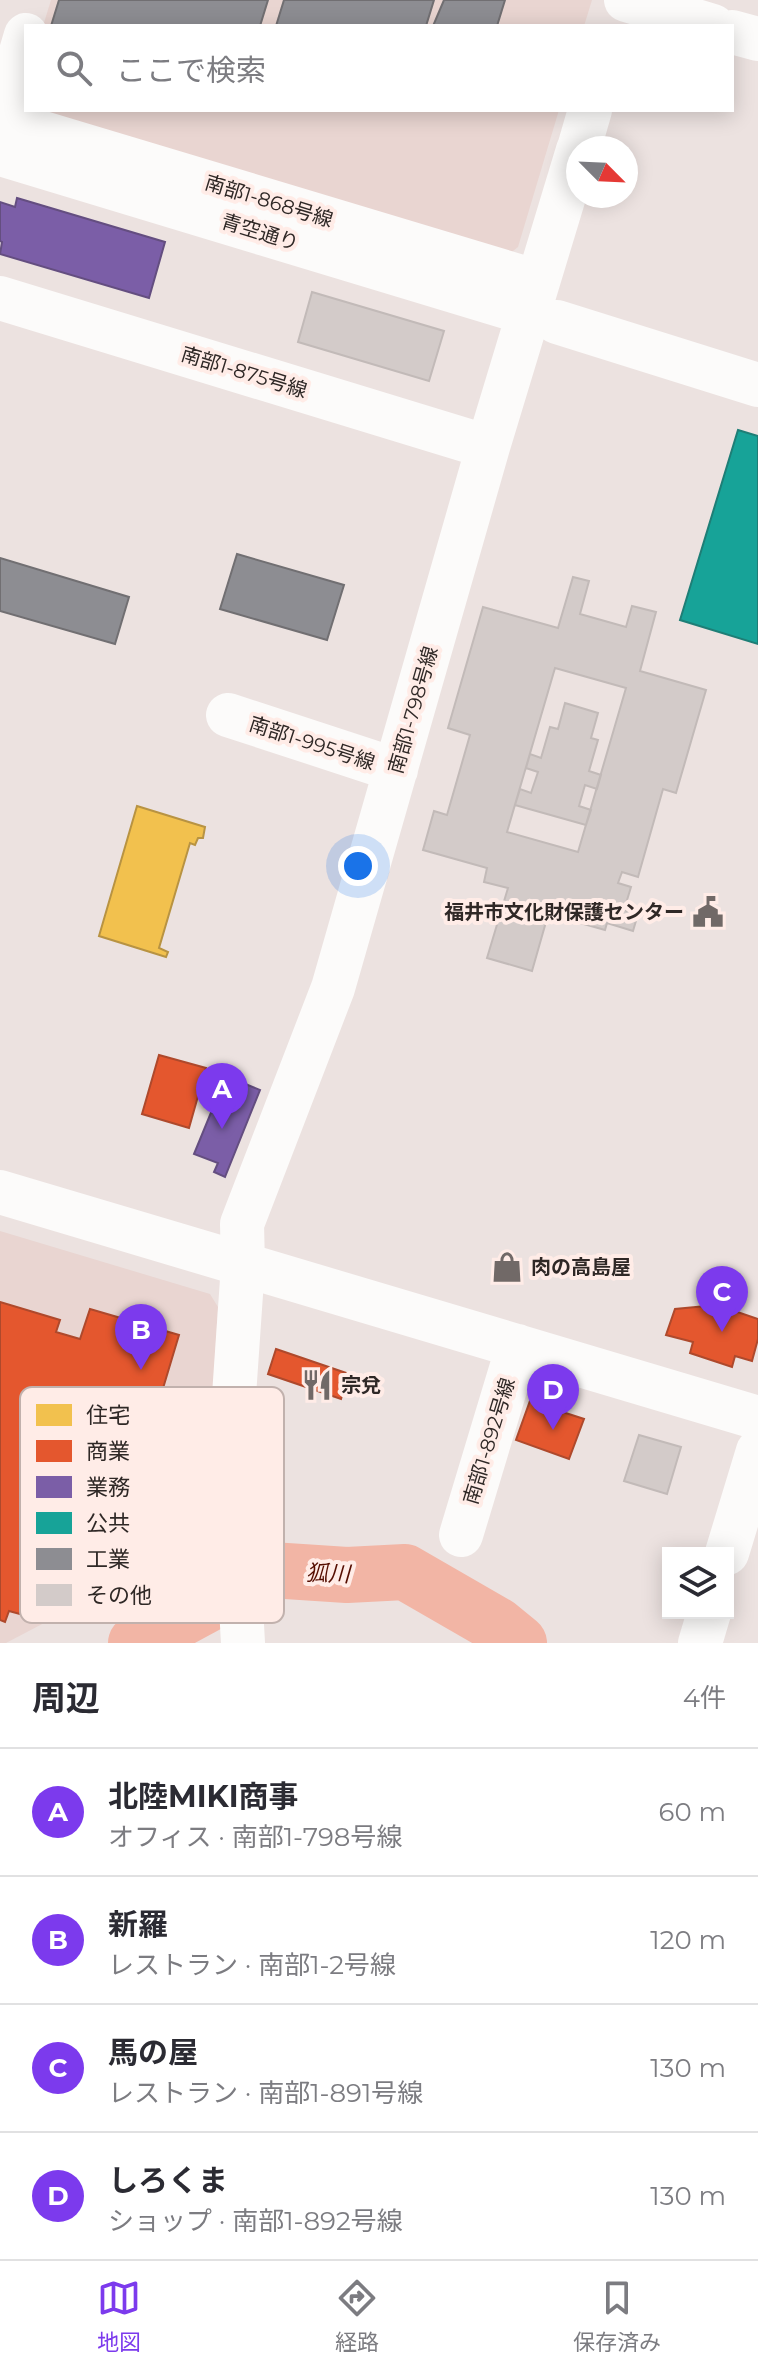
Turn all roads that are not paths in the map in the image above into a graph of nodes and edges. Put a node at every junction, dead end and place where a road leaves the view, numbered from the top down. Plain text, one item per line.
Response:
1 (36, 0) edge
2 (624, 0) edge
3 (30, 24) edge
4 (616, 24) edge
5 (706, 24) edge
6 (734, 33) edge
7 (758, 39) edge
8 (24, 43) edge
9 (589, 112) edge
10 (2, 130) edge
11 (582, 136) edge
12 (566, 183) edge
13 (526, 295) junction
14 (0, 298) edge
15 (557, 322) dead end
16 (758, 385) edge
17 (488, 447) junction
18 (228, 715) dead end
19 (396, 770) junction
20 (0, 1192) edge
21 (243, 1265) junction
22 (518, 1346) junction
23 (235, 1387) edge
24 (758, 1418) edge
25 (758, 1451) edge
26 (461, 1535) dead end
27 (729, 1547) edge
28 (707, 1619) edge
29 (700, 1643) edge

1 - 3 street
2 - 4 street
2 - 5 street
6 - 7 street
8 - 10 street
9 - 11 street, 南部1-798号線
10 - 13 street, 南部1-868号線
12 - 13 street, 南部1-798号線
13 - 17 street, 南部1-798号線
14 - 17 street, 南部1-875号線
15 - 16 street
17 - 19 street, 南部1-798号線
18 - 19 street, 南部1-995号線
19 - 21 street, 南部1-798号線
20 - 21 street
21 - 22 street
21 - 23 street, 南部1-798号線
22 - 24 street
22 - 26 street, 南部1-892号線
25 - 27 street
28 - 29 street

